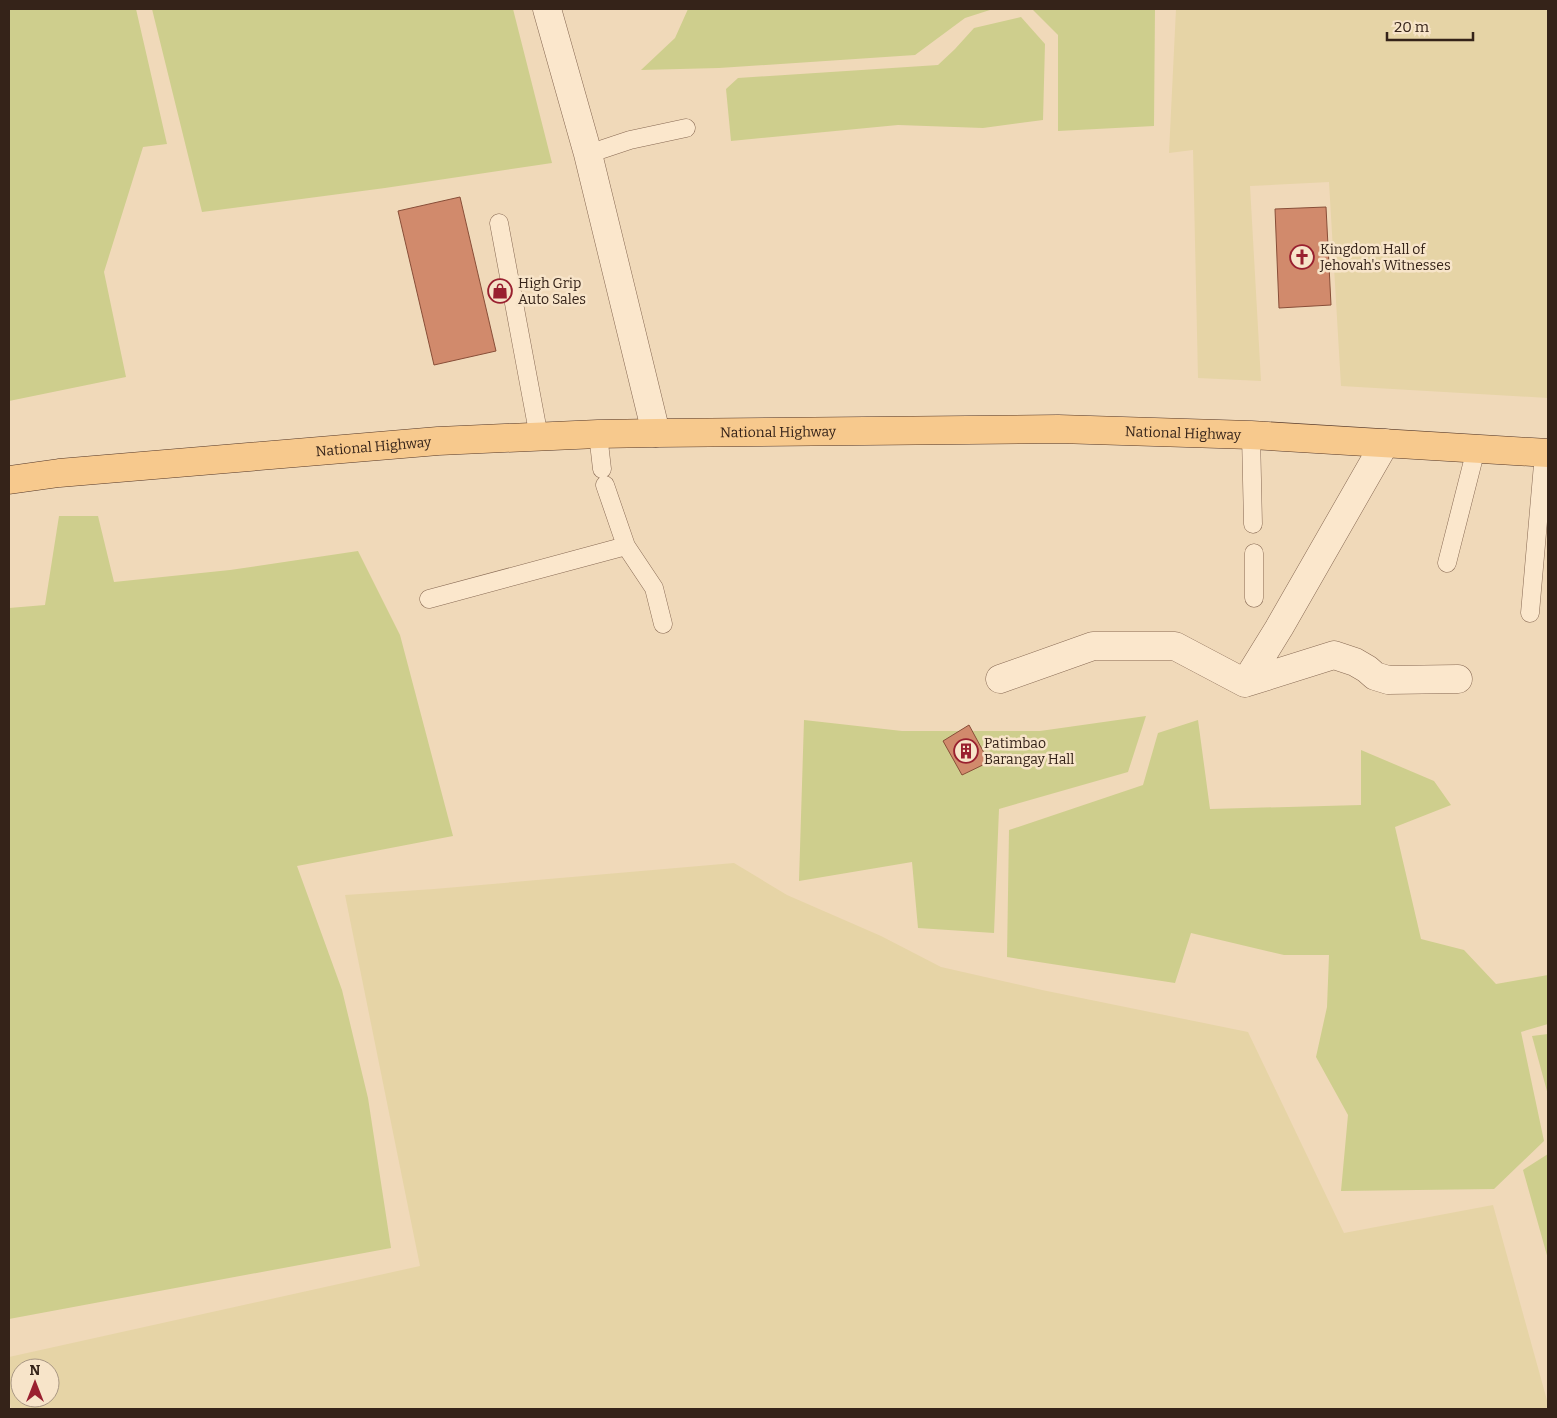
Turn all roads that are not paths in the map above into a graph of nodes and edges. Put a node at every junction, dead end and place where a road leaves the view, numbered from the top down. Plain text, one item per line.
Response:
1 (547, 9) edge
2 (686, 128) dead end
3 (588, 154) junction
4 (500, 223) dead end
5 (656, 433) junction
6 (598, 434) junction
7 (1251, 435) junction
8 (539, 436) junction
9 (1385, 443) junction
10 (1476, 449) junction
11 (1546, 453) edge
12 (9, 480) edge
13 (1254, 524) dead end
14 (626, 546) junction
15 (1254, 553) dead end
16 (1447, 563) dead end
17 (1254, 598) dead end
18 (429, 599) dead end
19 (1530, 612) dead end
20 (663, 624) dead end
21 (1000, 679) dead end
22 (1458, 679) dead end
23 (1245, 683) junction

1 - 3 street
2 - 3 lane
3 - 5 street
4 - 8 lane
5 - 6 main road, National Highway
5 - 7 main road, National Highway
6 - 8 main road, National Highway
6 - 14 lane
7 - 9 main road, National Highway
7 - 13 lane
8 - 12 main road, National Highway
9 - 10 main road, National Highway
9 - 23 street
10 - 11 main road, National Highway
10 - 16 lane
11 - 19 lane
14 - 18 lane
14 - 20 lane
15 - 17 lane
21 - 23 street
22 - 23 street

